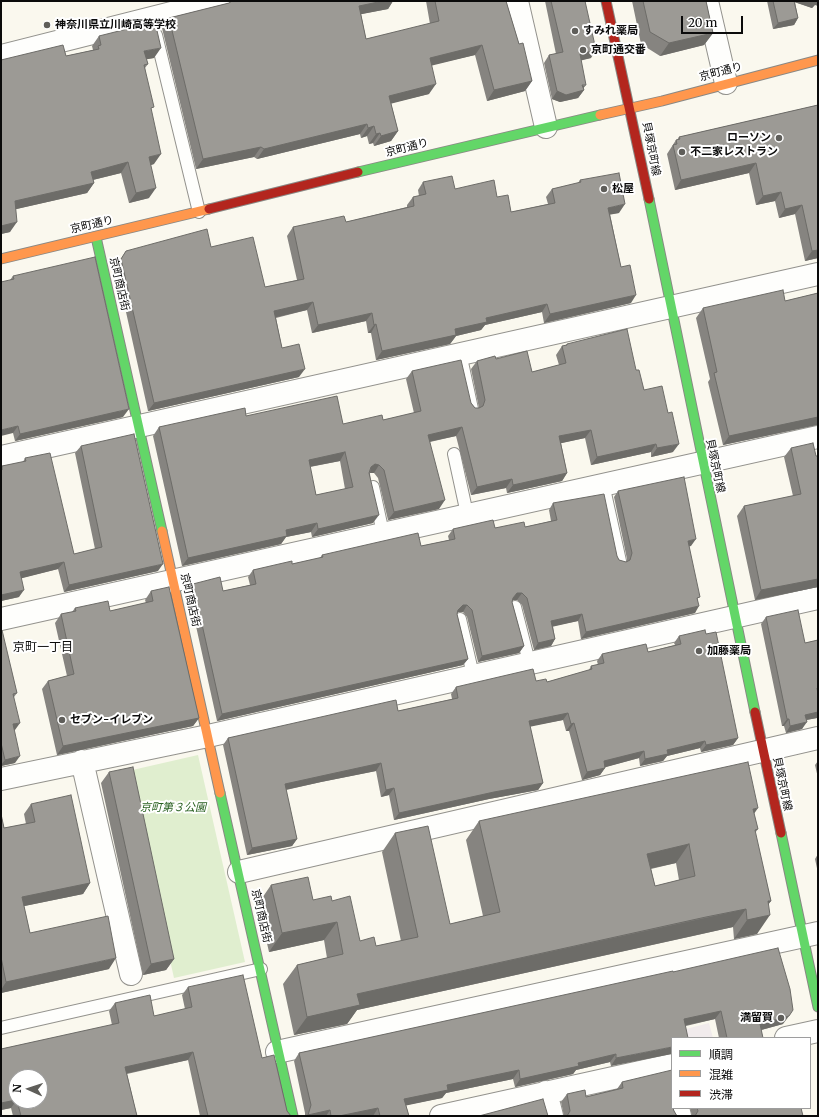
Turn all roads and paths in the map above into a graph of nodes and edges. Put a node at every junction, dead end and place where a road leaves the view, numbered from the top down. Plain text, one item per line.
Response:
1 (219, 1) edge
2 (517, 1) edge
3 (606, 1) edge
4 (707, 1) edge
5 (152, 18) junction
6 (1, 56) edge
7 (818, 60) edge
8 (726, 82) junction
9 (630, 107) junction
10 (546, 127) junction
11 (199, 212) junction
12 (96, 237) junction
13 (1, 259) edge
14 (818, 274) edge
15 (670, 306) junction
16 (460, 353) junction
17 (472, 410) edge
18 (139, 426) junction
19 (818, 437) edge
20 (454, 454) dead end
21 (1, 457) edge
22 (702, 462) junction
23 (371, 480) edge
24 (603, 484) junction
25 (468, 514) junction
26 (383, 533) junction
27 (620, 561) edge
28 (173, 580) junction
29 (818, 598) edge
30 (515, 607) edge
31 (734, 616) junction
32 (1, 619) edge
33 (460, 619) edge
34 (529, 662) junction
35 (473, 675) junction
36 (208, 736) junction
37 (818, 738) edge
38 (762, 750) junction
39 (82, 761) junction
40 (1, 779) edge
41 (239, 872) junction
42 (810, 935) edge
43 (261, 969) junction
44 (131, 974) dead end
45 (818, 1007) edge
46 (1, 1028) edge
47 (818, 1031) edge
48 (791, 1037) edge
49 (277, 1052) junction
50 (671, 1071) edge
51 (546, 1092) junction
52 (292, 1116) edge
53 (441, 1116) edge
54 (552, 1116) edge

1 - 5 street
2 - 10 street
3 - 9 street, 貝塚京町線
4 - 8 street
5 - 6 street
5 - 11 lane
7 - 8 street, 京町通り
8 - 9 street, 京町通り
9 - 10 street, 京町通り
9 - 15 street, 貝塚京町線
10 - 11 street, 京町通り
11 - 12 street, 京町通り
12 - 13 street, 京町通り
12 - 18 street, 京町商店街
14 - 15 street
15 - 16 street
15 - 22 street, 貝塚京町線
16 - 17 lane
16 - 18 street
18 - 21 street
18 - 28 street, 京町商店街
19 - 22 street
20 - 25 lane
22 - 24 street
22 - 31 street, 貝塚京町線
23 - 26 lane
24 - 25 street
24 - 27 lane
25 - 26 street
26 - 28 street
28 - 32 street
28 - 36 street, 京町商店街
29 - 31 street
30 - 34 lane
31 - 34 street
31 - 38 street, 貝塚京町線
33 - 35 lane
34 - 35 street
35 - 36 street
36 - 39 street
36 - 41 street, 京町商店街
37 - 38 street
38 - 41 street
38 - 42 street, 貝塚京町線
39 - 40 street
39 - 44 street
41 - 43 street, 京町商店街
42 - 45 street, 貝塚京町線
42 - 49 street
43 - 46 lane
43 - 49 street, 京町商店街
47 - 48 street
49 - 52 street, 京町商店街
50 - 51 street
51 - 53 street
51 - 54 street

